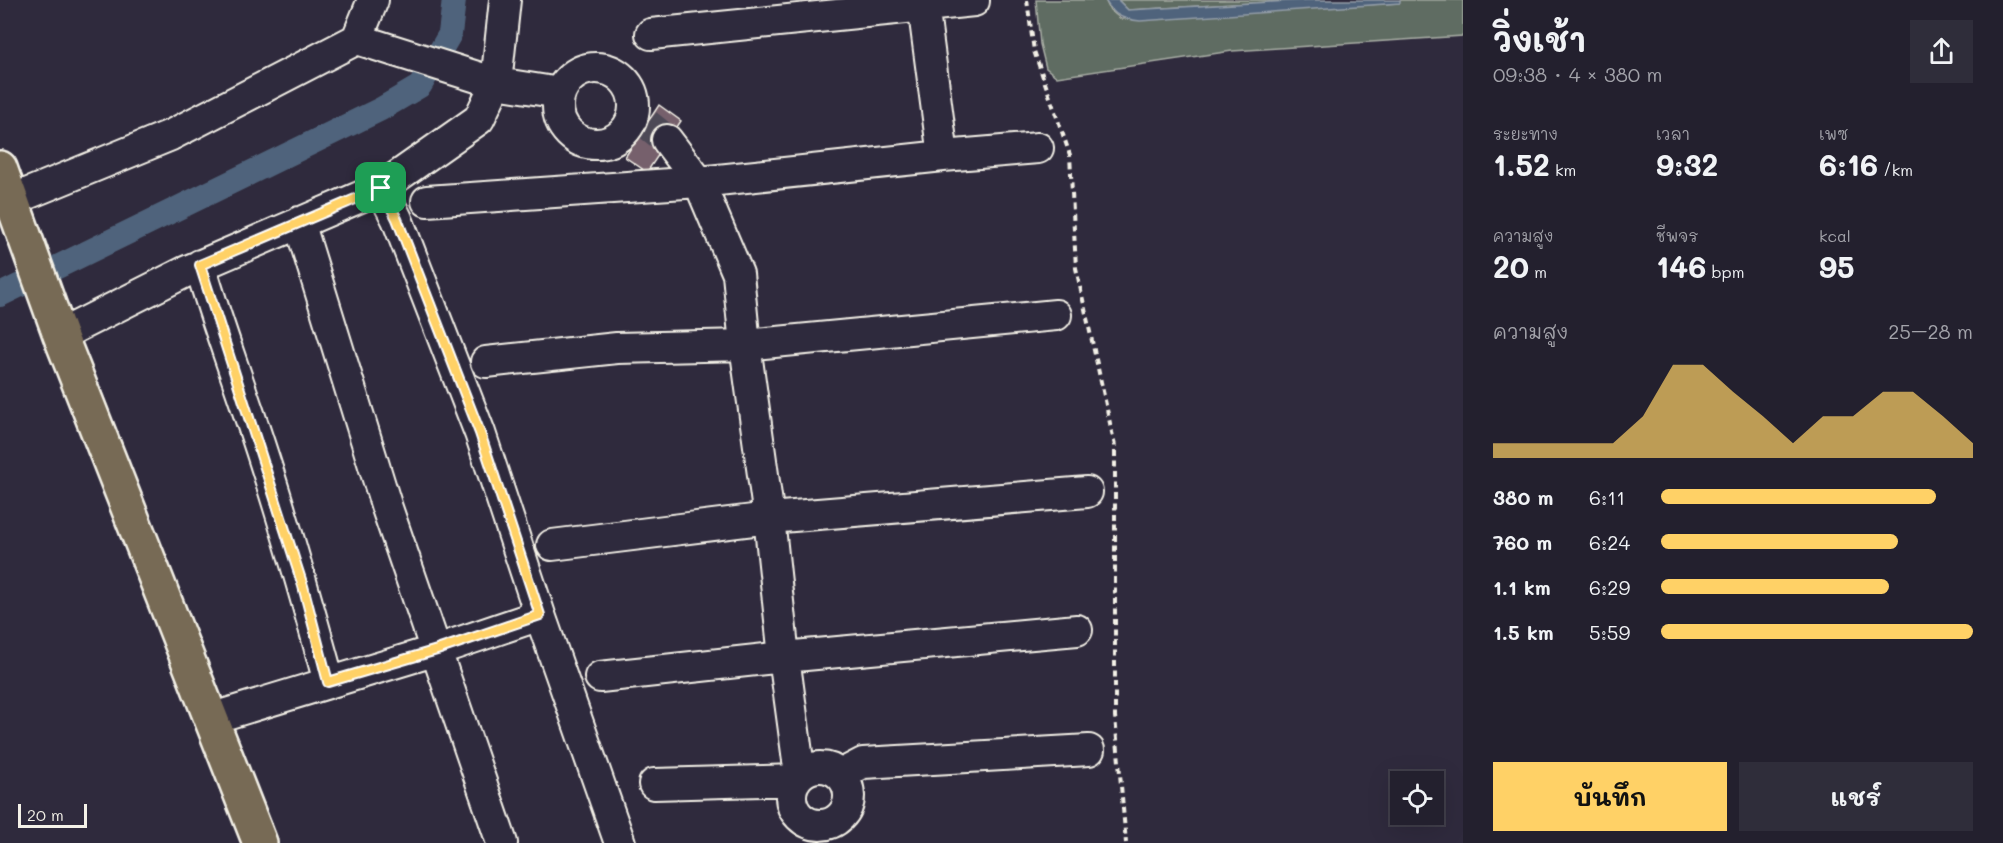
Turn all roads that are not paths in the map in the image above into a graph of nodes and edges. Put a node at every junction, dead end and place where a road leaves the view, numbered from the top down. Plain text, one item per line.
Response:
1 (373, 0) edge
2 (505, 0) edge
3 (974, 1) edge
4 (923, 5) junction
5 (651, 34) dead end
6 (357, 39) junction
7 (496, 84) junction
8 (560, 93) junction
9 (650, 126) junction
10 (1038, 148) dead end
11 (943, 156) junction
12 (0, 168) edge
13 (699, 182) junction
14 (381, 188) junction
15 (427, 201) dead end
16 (13, 205) junction
17 (299, 222) junction
18 (200, 265) junction
19 (1056, 315) dead end
20 (56, 323) junction
21 (745, 345) junction
22 (486, 362) dead end
23 (1087, 492) dead end
24 (770, 519) junction
25 (552, 545) dead end
26 (540, 615) junction
27 (1077, 630) dead end
28 (437, 650) junction
29 (784, 657) junction
30 (600, 677) dead end
31 (328, 682) junction
32 (213, 718) junction
33 (1089, 750) dead end
34 (840, 775) junction
35 (798, 778) junction
36 (654, 784) dead end
37 (843, 814) junction
38 (260, 843) edge
39 (502, 843) edge
40 (620, 843) edge
41 (851, 843) edge

1 - 6 street
2 - 7 street
3 - 4 street
4 - 5 street
4 - 11 street
6 - 7 street
6 - 16 street
7 - 8 street
7 - 14 street
8 - 9 street
8 - 9 street
9 - 13 street
10 - 11 street
11 - 13 street
12 - 16 main road
13 - 15 street
13 - 21 street
14 - 17 street
14 - 26 street
16 - 20 main road
17 - 18 street
17 - 28 street
18 - 20 street
18 - 31 street
19 - 21 street
20 - 32 main road
21 - 22 street
21 - 24 street
23 - 24 street
24 - 25 street
24 - 29 street
26 - 28 street
26 - 40 street
27 - 29 street
28 - 31 street
28 - 39 street
29 - 30 street
29 - 35 street
31 - 32 street
32 - 38 main road
33 - 34 street
34 - 35 street
34 - 37 street
35 - 36 street
35 - 37 street
37 - 41 street

